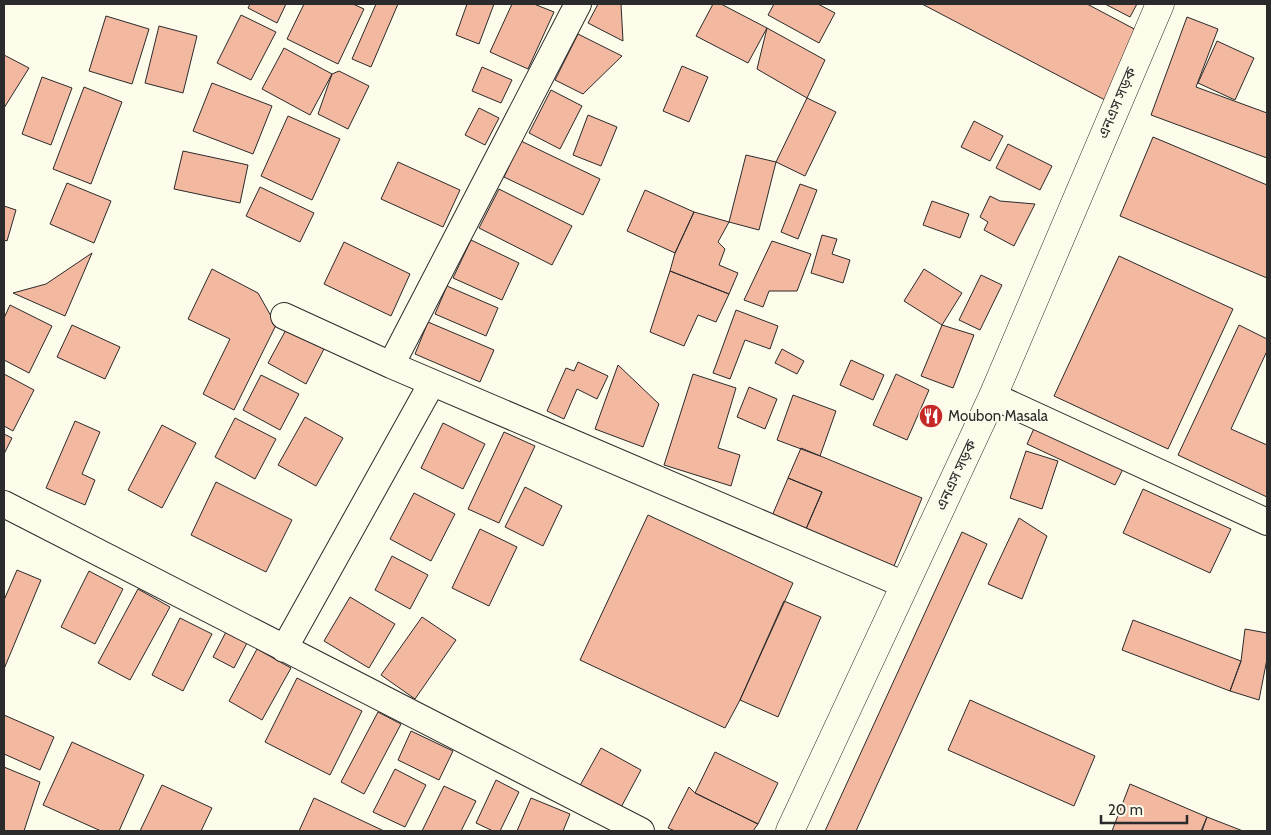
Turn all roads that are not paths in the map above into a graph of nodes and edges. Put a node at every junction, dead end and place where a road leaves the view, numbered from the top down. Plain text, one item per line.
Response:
1 (578, 4) edge
2 (1160, 4) edge
3 (284, 316) dead end
4 (391, 365) junction
5 (432, 383) junction
6 (993, 396) junction
7 (4, 504) edge
8 (1267, 522) edge
9 (905, 585) junction
10 (284, 649) junction
11 (641, 831) edge
12 (790, 831) edge

1 - 4 street
2 - 6 main road, এনএস সড়ক
3 - 4 street
4 - 5 street
5 - 9 street
5 - 10 street
6 - 8 street
6 - 9 main road, এনএস সড়ক
7 - 10 street
9 - 12 main road, এনএস সড়ক
10 - 11 street

